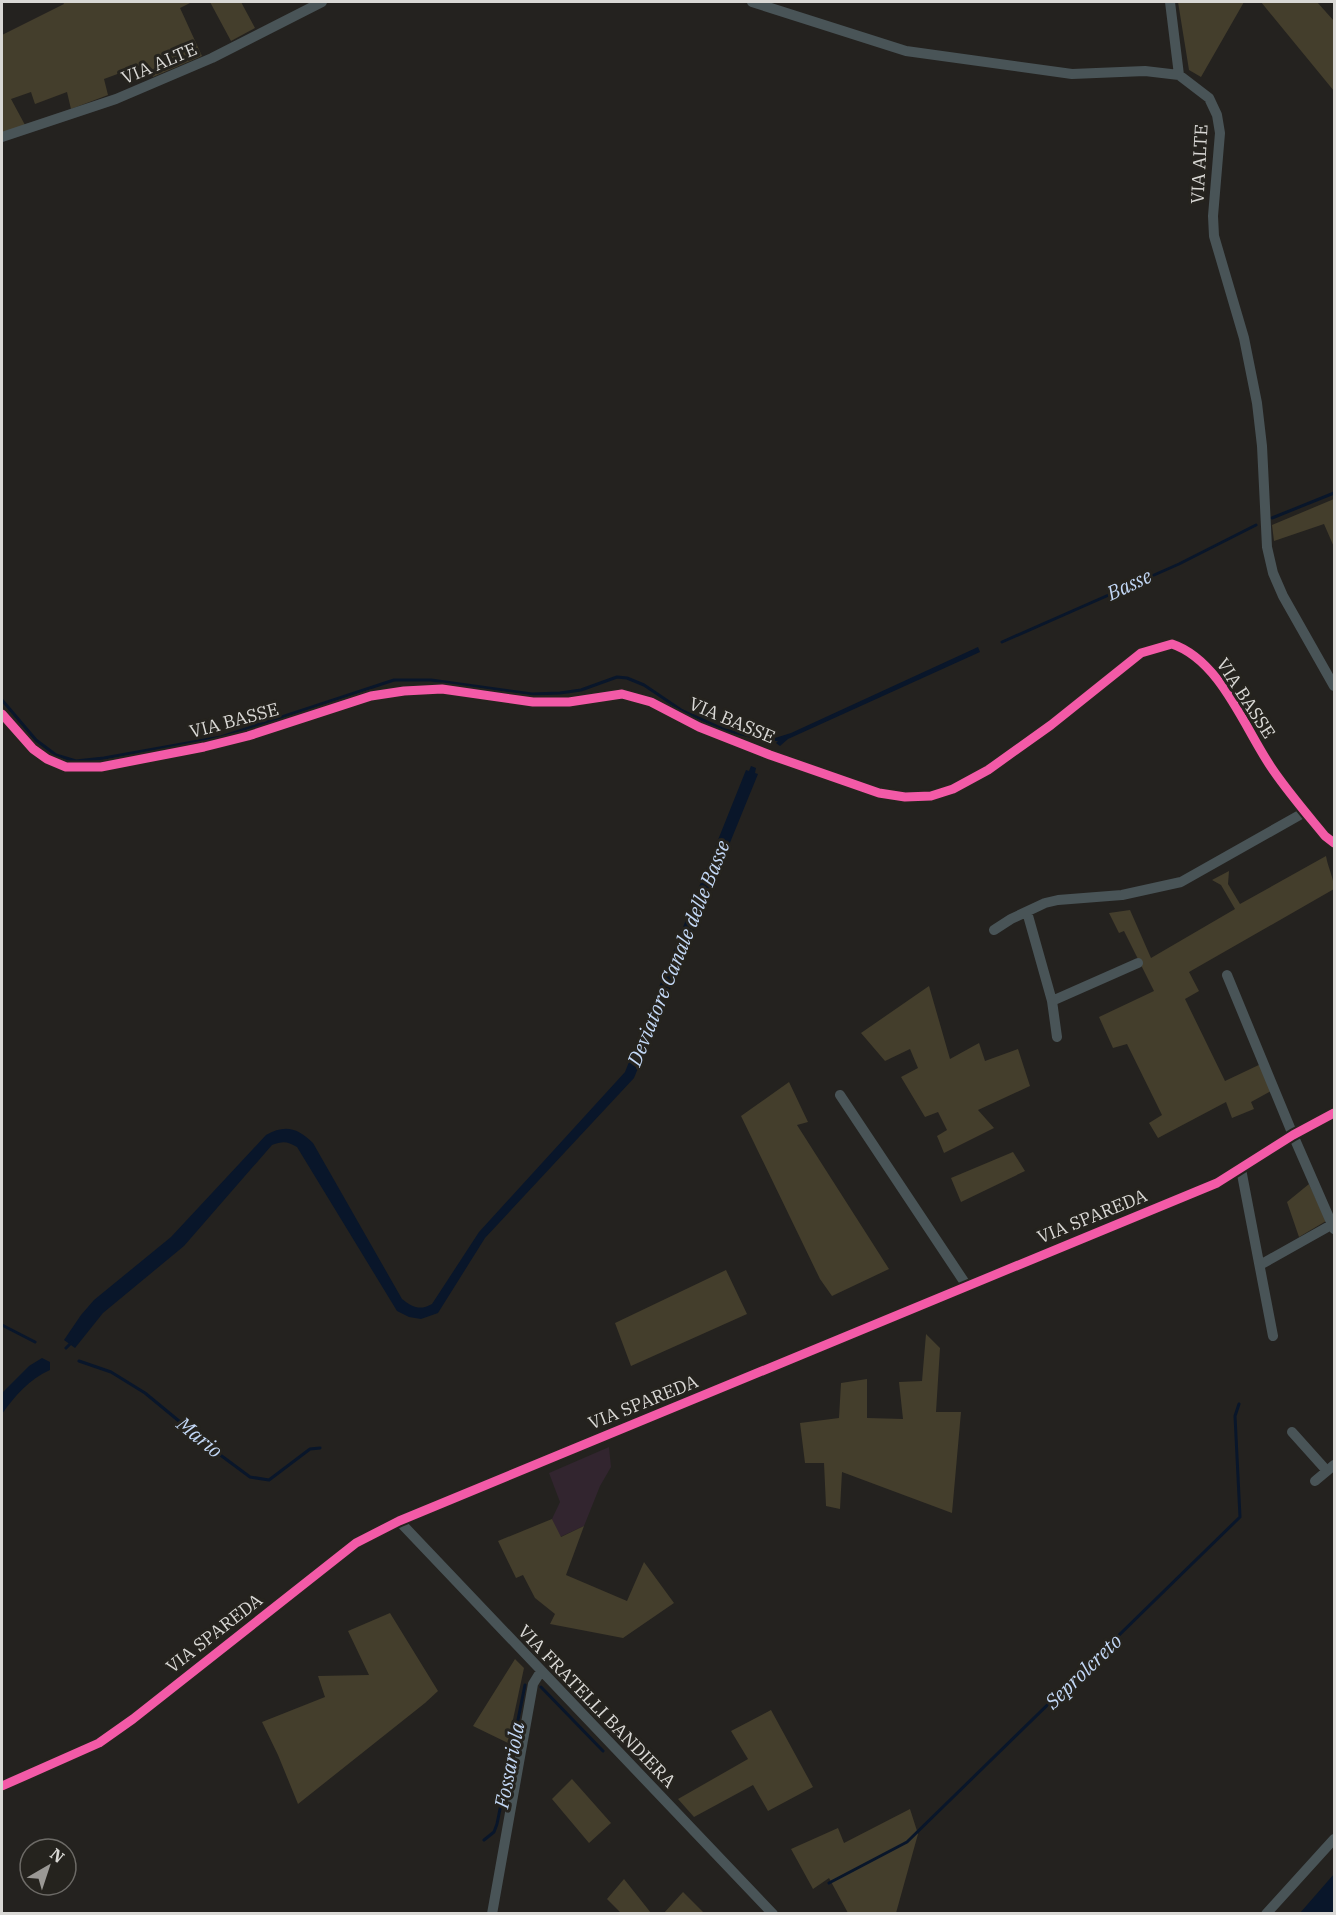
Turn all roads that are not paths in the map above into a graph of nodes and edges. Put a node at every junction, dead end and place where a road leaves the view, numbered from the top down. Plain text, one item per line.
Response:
1 (322, 2) edge
2 (752, 2) edge
3 (1170, 2) edge
4 (1179, 75) junction
5 (2, 137) edge
6 (1335, 686) edge
7 (2, 714) edge
8 (1305, 812) junction
9 (1335, 843) edge
10 (1027, 912) junction
11 (994, 930) dead end
12 (1138, 963) dead end
13 (1227, 975) dead end
14 (1052, 1001) junction
15 (1057, 1037) dead end
16 (840, 1095) dead end
17 (1335, 1113) edge
18 (1293, 1135) junction
19 (1241, 1169) junction
20 (1334, 1226) edge
21 (1260, 1265) junction
22 (967, 1286) junction
23 (1273, 1336) dead end
24 (1292, 1432) dead end
25 (1331, 1468) edge
26 (1315, 1481) dead end
27 (399, 1521) junction
28 (541, 1671) junction
29 (2, 1786) edge
30 (1335, 1839) edge
31 (492, 1914) edge
32 (773, 1914) edge
33 (1266, 1914) edge

1 - 5 street, VIA ALTE
2 - 4 street
3 - 4 street
4 - 6 street, VIA ALTE
7 - 8 street, VIA BASSE
8 - 9 street, VIA BASSE
8 - 10 street
10 - 11 street
10 - 14 street
12 - 14 street
13 - 18 street
14 - 15 street
16 - 22 street
17 - 18 street, VIA SPAREDA
18 - 19 street, VIA SPAREDA
18 - 20 street
19 - 21 street
19 - 22 street, VIA SPAREDA
20 - 21 street
21 - 23 street
22 - 27 street, VIA SPAREDA
24 - 25 street
25 - 26 street
27 - 28 street, VIA FRATELLI BANDIERA
27 - 29 street, VIA SPAREDA
28 - 31 street
28 - 32 street, VIA FRATELLI BANDIERA
30 - 33 street

